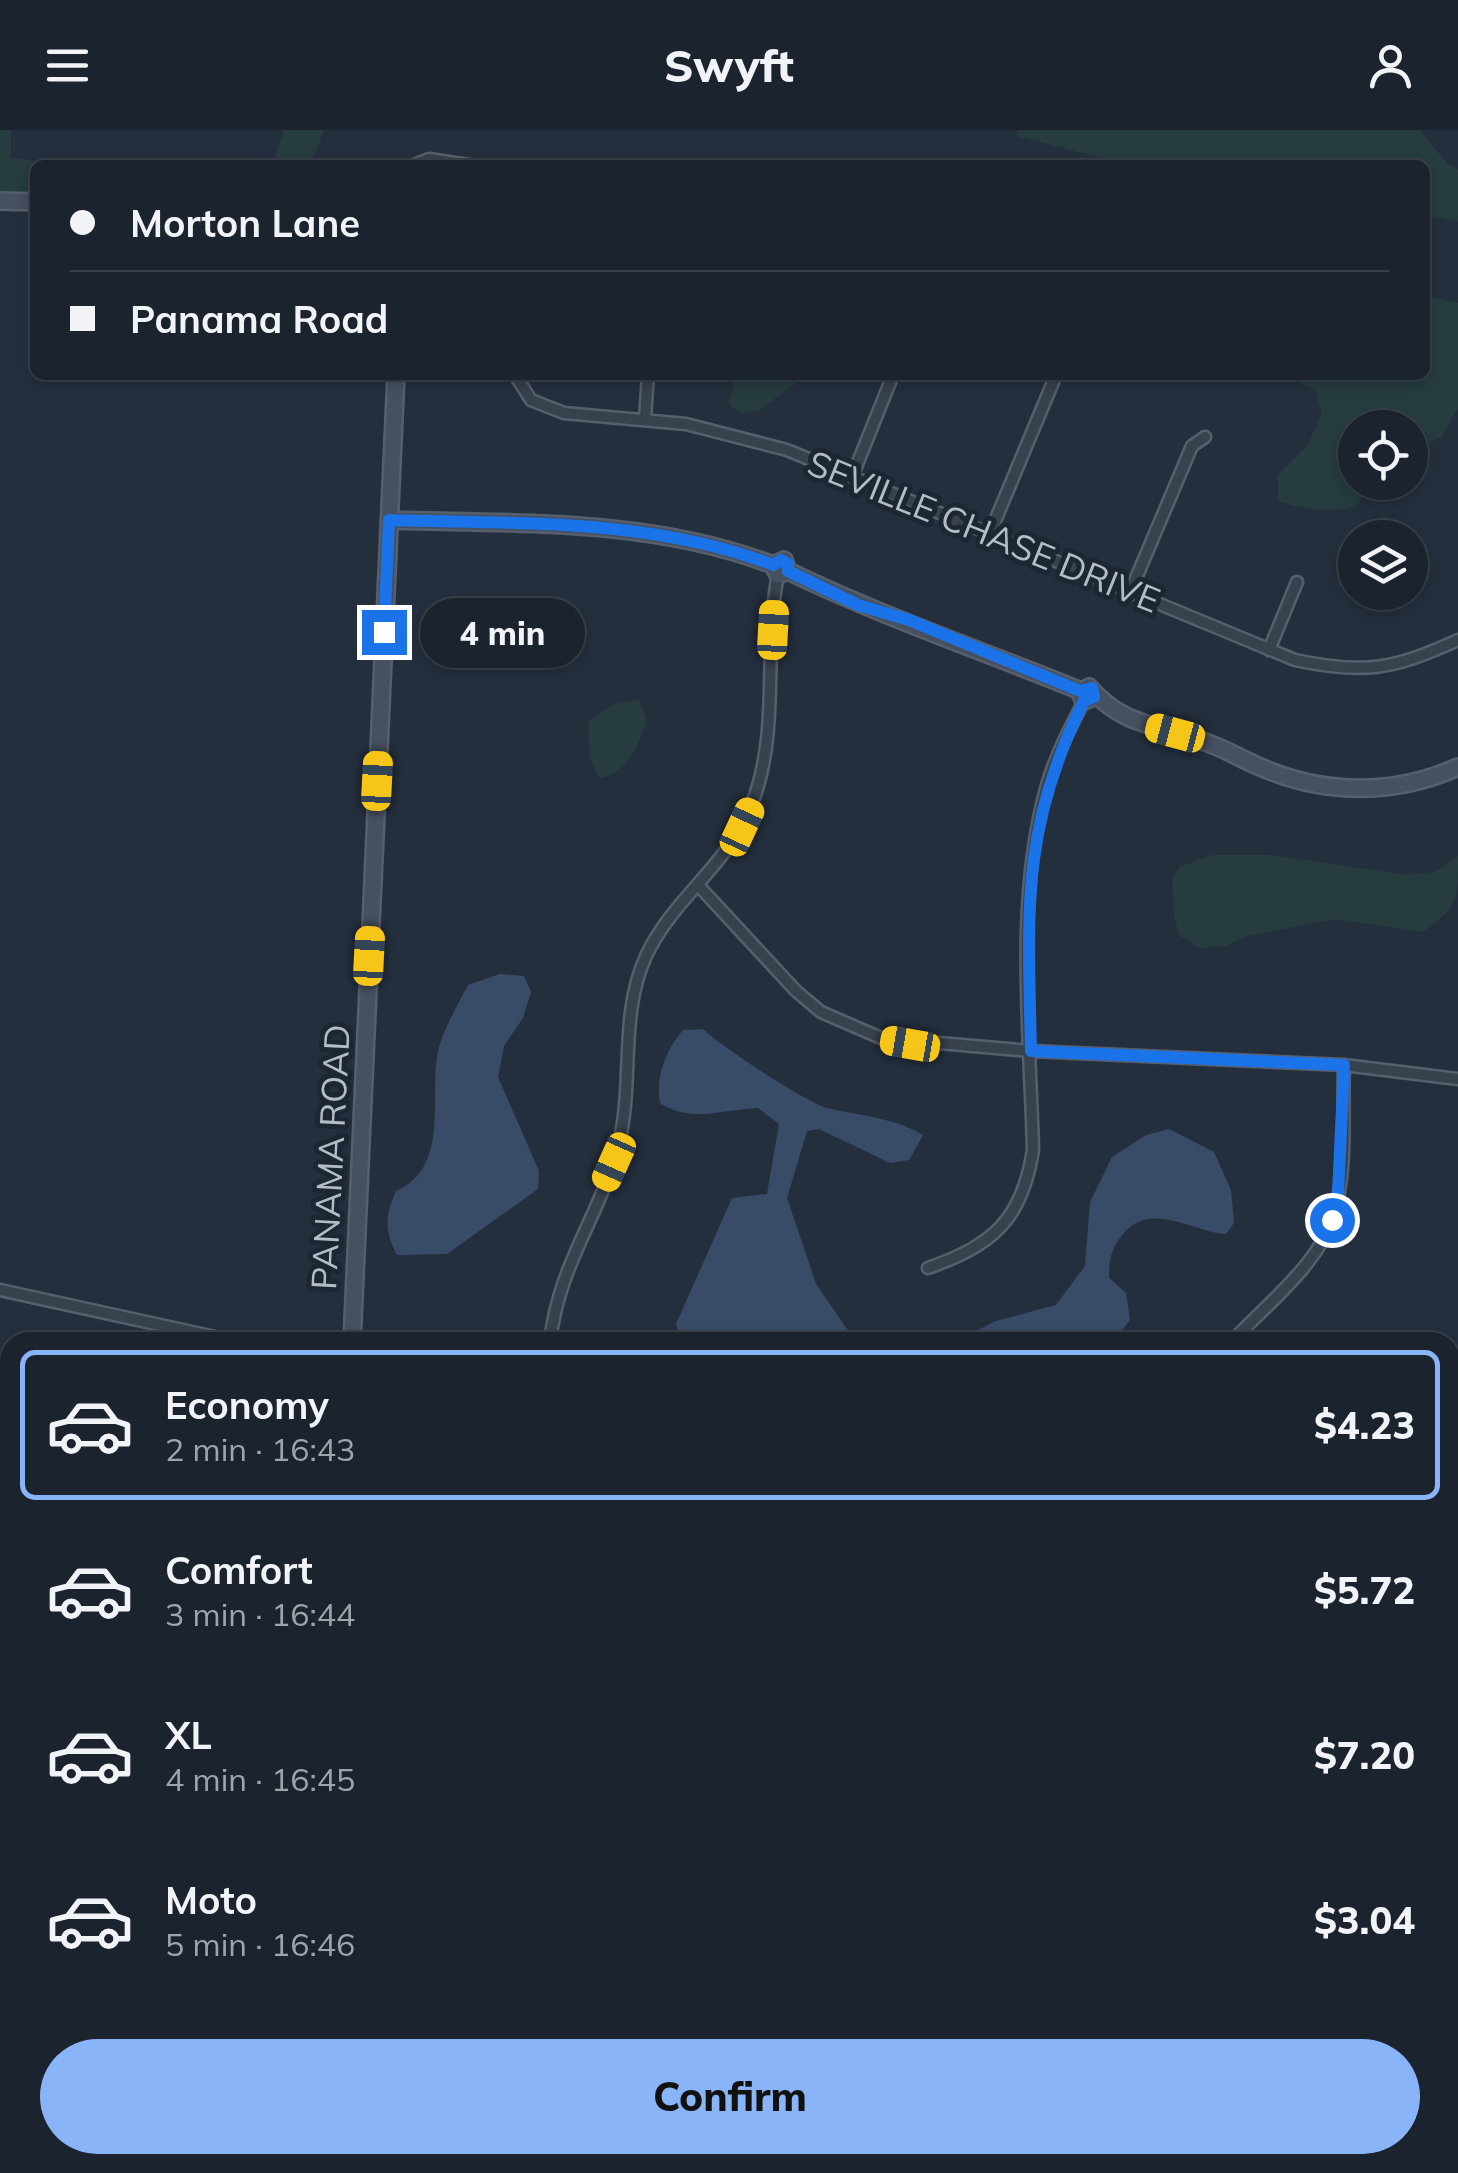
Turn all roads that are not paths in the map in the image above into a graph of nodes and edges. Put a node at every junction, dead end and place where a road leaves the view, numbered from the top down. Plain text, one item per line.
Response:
1 (0, 201) edge
2 (30, 202) edge
3 (396, 380) edge
4 (518, 380) edge
5 (648, 380) edge
6 (891, 380) edge
7 (1054, 380) edge
8 (645, 418) junction
9 (1206, 437) dead end
10 (852, 477) junction
11 (389, 520) junction
12 (990, 534) junction
13 (780, 570) junction
14 (1297, 582) dead end
15 (1131, 590) junction
16 (1458, 640) edge
17 (1269, 650) junction
18 (1086, 696) junction
19 (1458, 767) edge
20 (698, 885) junction
21 (1031, 1051) junction
22 (1344, 1065) junction
23 (1458, 1079) edge
24 (928, 1268) dead end
25 (0, 1290) edge
26 (192, 1332) edge
27 (352, 1332) edge
28 (552, 1332) edge
29 (1241, 1332) edge

1 - 2 street
3 - 11 street, PANAMA ROAD
4 - 8 street, SEVILLE CHASE DRIVE
5 - 8 street
6 - 10 street
7 - 12 street
8 - 10 street, SEVILLE CHASE DRIVE
9 - 15 street
10 - 12 street, SEVILLE CHASE DRIVE
11 - 13 street
11 - 27 street, PANAMA ROAD
12 - 15 street, SEVILLE CHASE DRIVE
13 - 18 street
13 - 20 street
14 - 17 street
15 - 17 street, SEVILLE CHASE DRIVE
16 - 17 street, SEVILLE CHASE DRIVE
18 - 19 street
18 - 21 street
20 - 21 street
20 - 28 street
21 - 22 street
21 - 24 street
22 - 23 street
22 - 29 street
25 - 26 street

